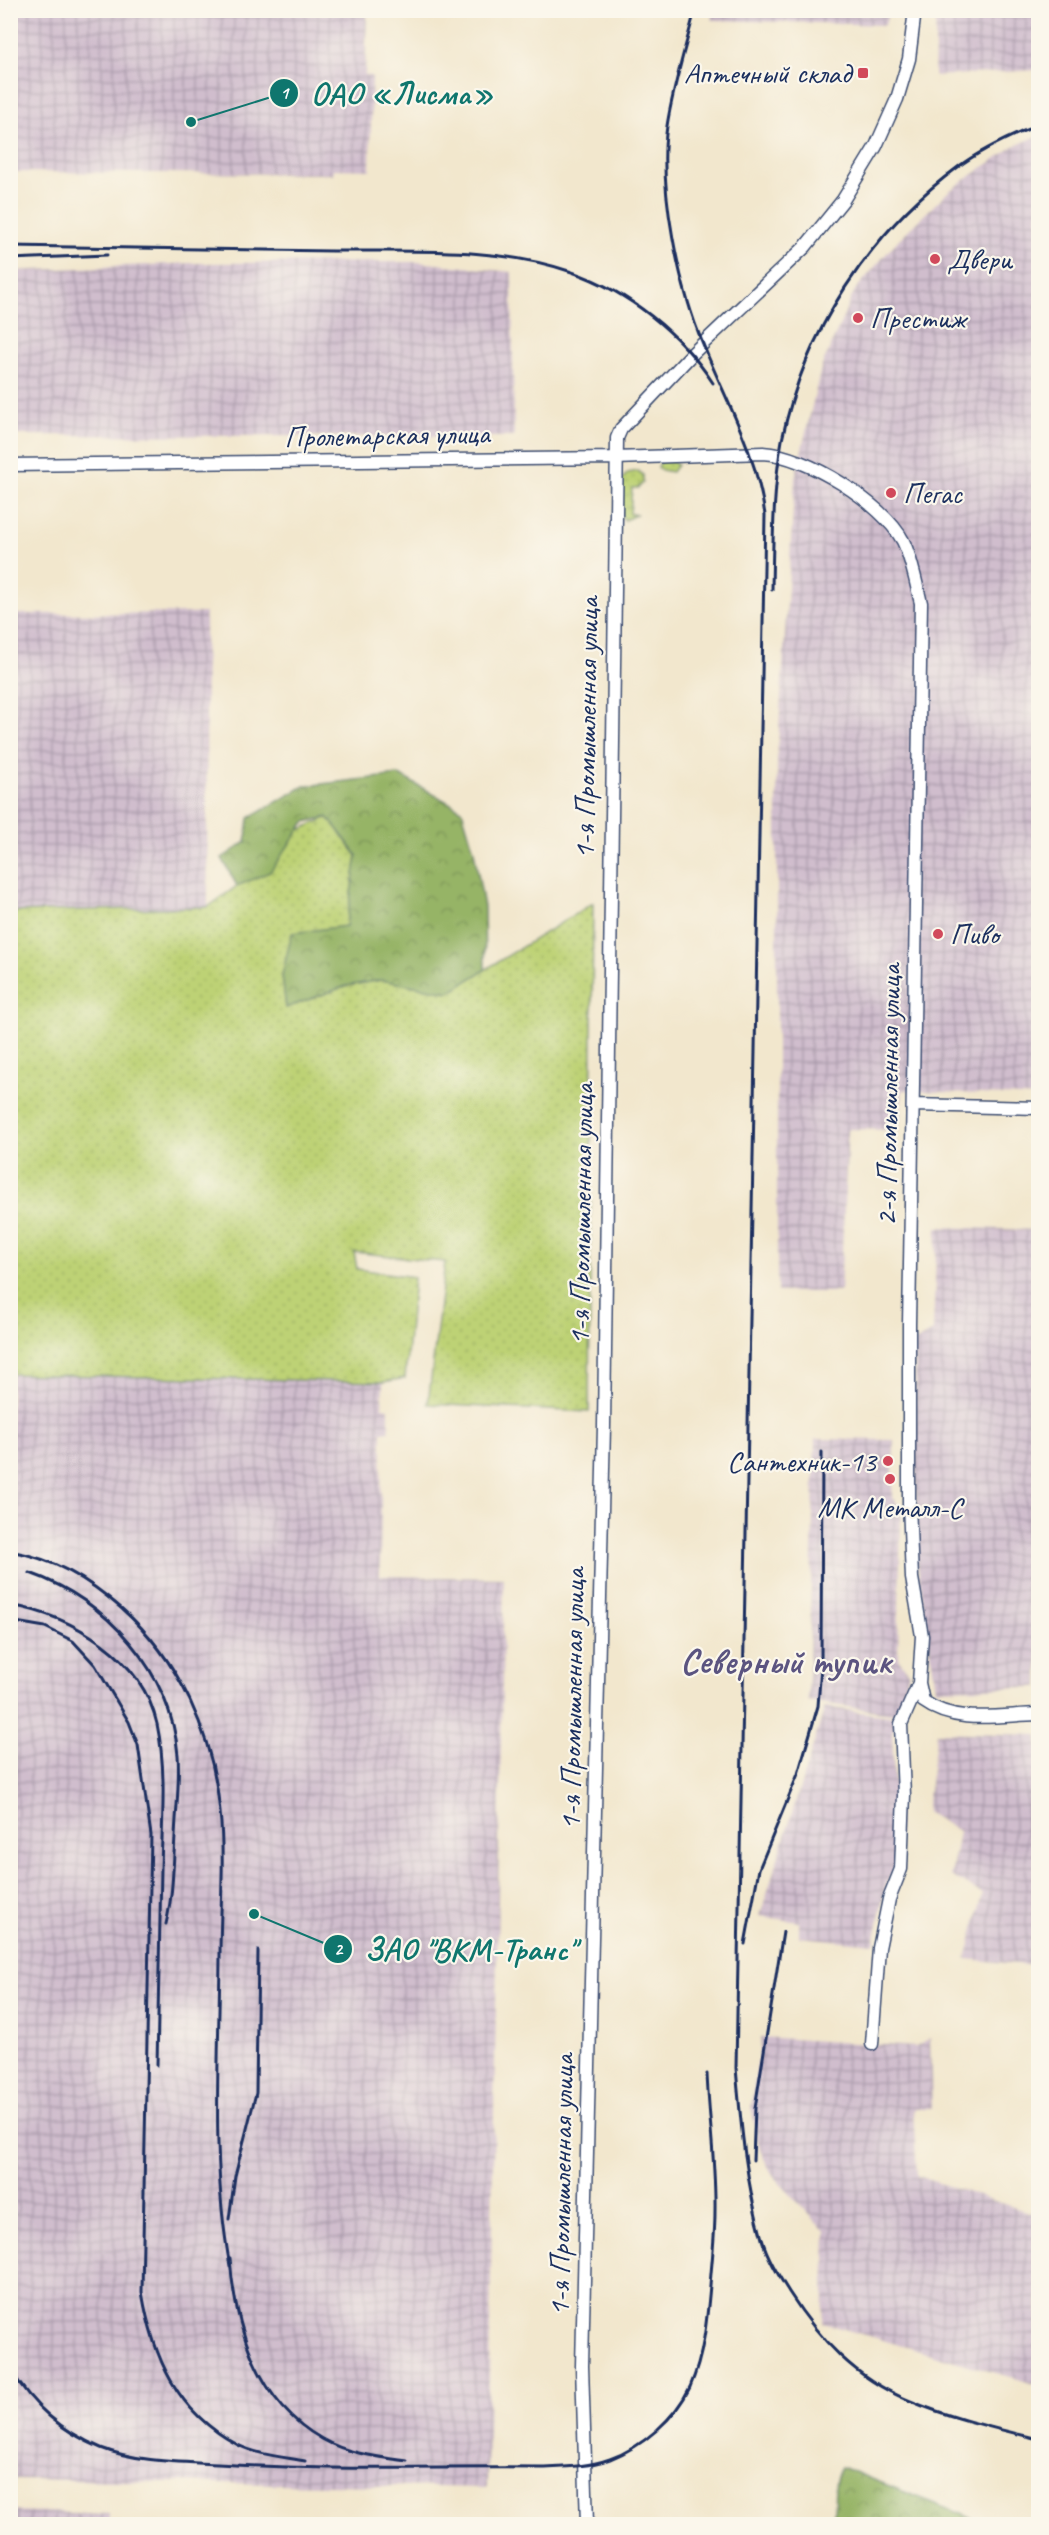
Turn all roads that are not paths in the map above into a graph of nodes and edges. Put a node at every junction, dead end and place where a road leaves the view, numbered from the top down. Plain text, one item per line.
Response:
1 (915, 10) edge
2 (763, 453) joint
3 (615, 458) junction
4 (10, 465) edge
5 (913, 1105) junction
6 (1038, 1107) edge
7 (919, 1683) junction
8 (1038, 1714) edge
9 (872, 2044) dead end
10 (587, 2524) edge

1 - 3 street, 1-я Промышленная улица
2 - 3 street, Пролетарская улица
2 - 5 street, 2-я Промышленная улица
3 - 4 street, Пролетарская улица
3 - 10 street, 1-я Промышленная улица
5 - 6 street
5 - 7 street, 2-я Промышленная улица
7 - 8 street
7 - 9 street

